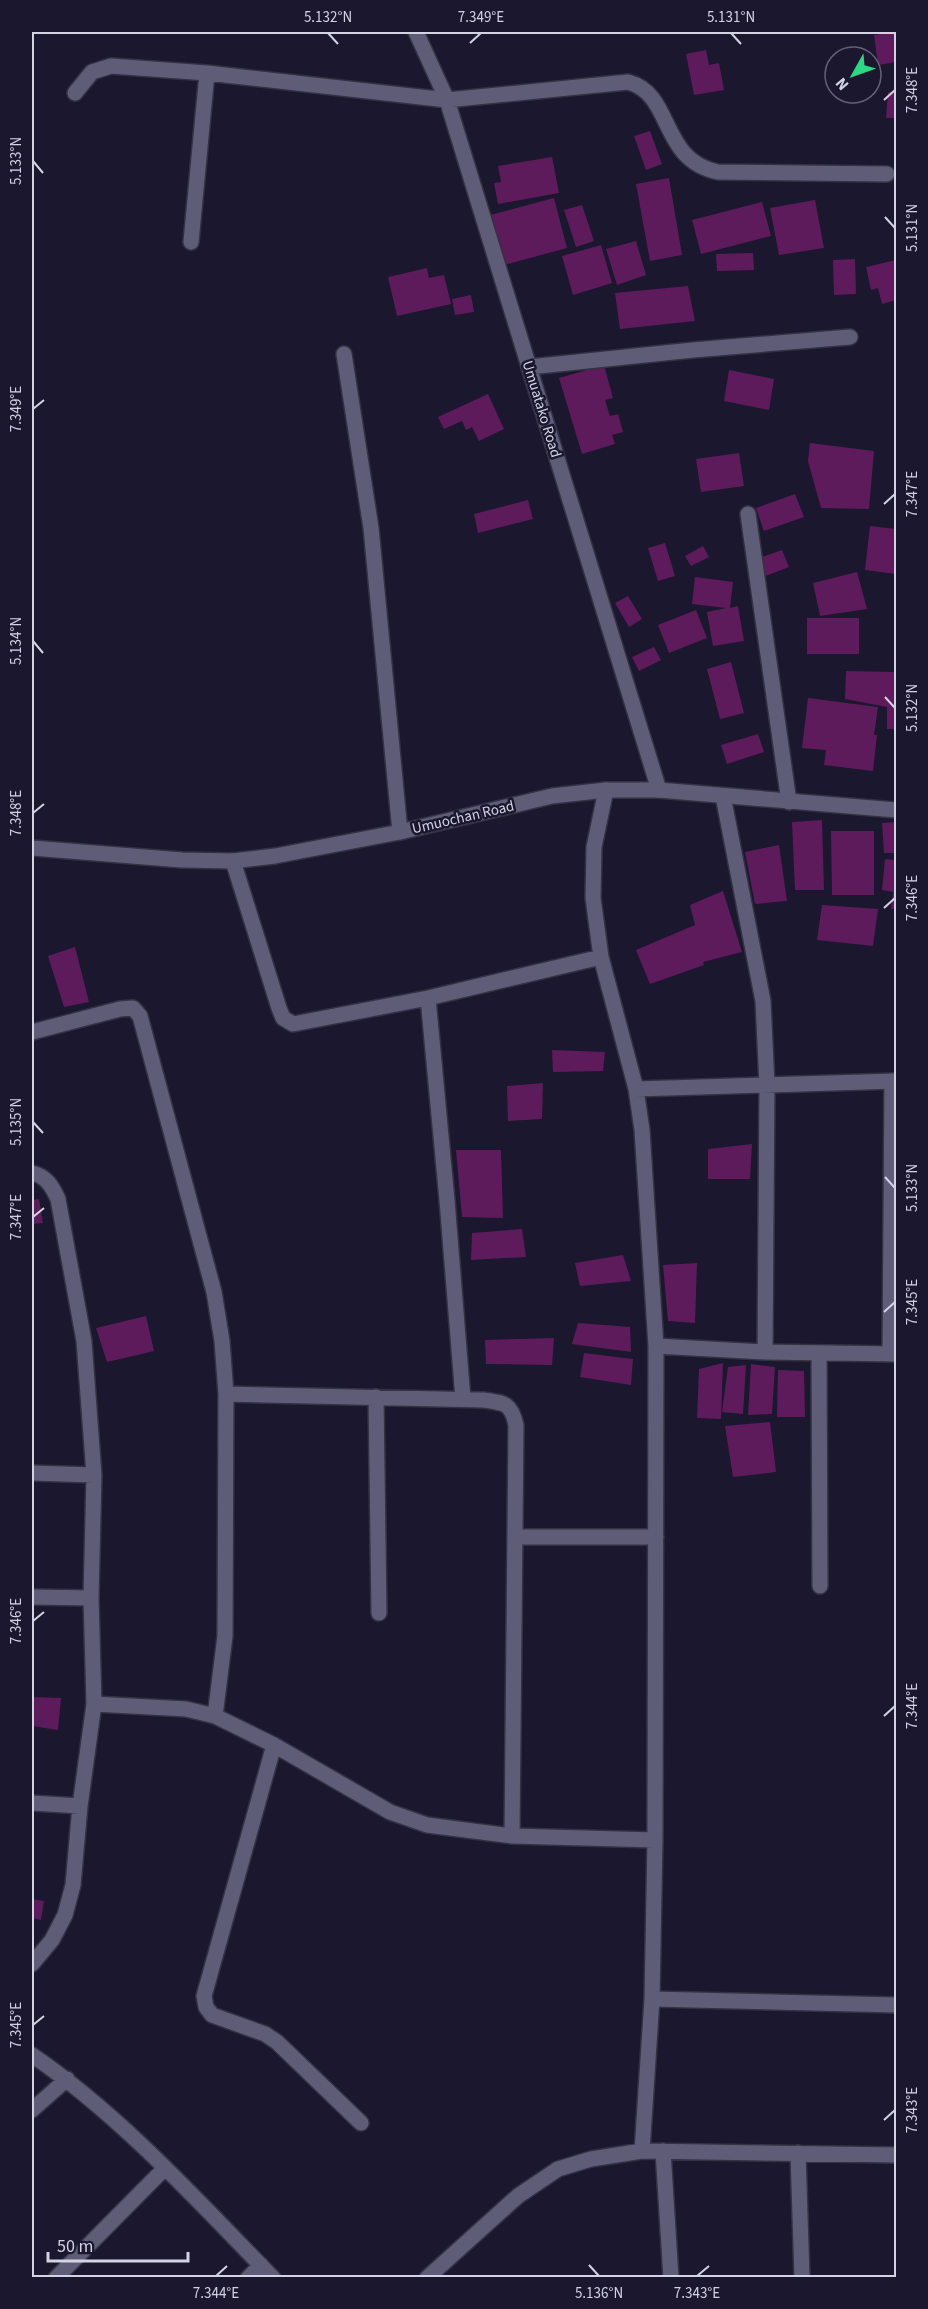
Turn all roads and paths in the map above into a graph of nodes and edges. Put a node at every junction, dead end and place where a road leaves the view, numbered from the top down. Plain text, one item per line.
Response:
1 (416, 32) edge
2 (207, 74) junction
3 (75, 93) dead end
4 (447, 100) junction
5 (886, 174) dead end
6 (190, 242) dead end
7 (850, 337) dead end
8 (344, 354) dead end
9 (529, 367) junction
10 (748, 514) dead end
11 (606, 790) junction
12 (659, 790) junction
13 (723, 796) junction
14 (789, 802) junction
15 (897, 810) edge
16 (400, 832) junction
17 (32, 848) edge
18 (233, 861) junction
19 (601, 957) junction
20 (428, 998) junction
21 (32, 1032) edge
22 (894, 1081) edge
23 (766, 1085) junction
24 (636, 1089) junction
25 (32, 1173) edge
26 (656, 1346) junction
27 (765, 1352) junction
28 (819, 1353) junction
29 (893, 1354) edge
30 (226, 1394) junction
31 (376, 1398) junction
32 (463, 1400) junction
33 (32, 1473) edge
34 (94, 1475) junction
35 (515, 1537) junction
36 (656, 1537) junction
37 (820, 1586) dead end
38 (32, 1597) edge
39 (91, 1598) junction
40 (379, 1613) dead end
41 (94, 1704) junction
42 (215, 1716) junction
43 (274, 1745) junction
44 (32, 1803) edge
45 (80, 1806) junction
46 (512, 1836) junction
47 (655, 1840) junction
48 (32, 1964) edge
49 (652, 2000) junction
50 (897, 2005) edge
51 (32, 2055) edge
52 (67, 2079) junction
53 (32, 2110) edge
54 (361, 2123) dead end
55 (642, 2151) junction
56 (663, 2151) junction
57 (798, 2153) junction
58 (897, 2155) edge
59 (165, 2168) junction
60 (261, 2265) junction
61 (56, 2277) edge
62 (248, 2277) edge
63 (273, 2277) edge
64 (427, 2277) edge
65 (670, 2277) edge
66 (802, 2277) edge

1 - 4 street, Umuatako Road
2 - 3 street
2 - 4 street
2 - 6 street
4 - 5 street
4 - 9 street, Umuatako Road
7 - 9 street
8 - 16 street
9 - 12 street, Umuatako Road
10 - 14 street
11 - 12 street, Umuochan Road
11 - 16 street, Umuochan Road
11 - 19 street
12 - 13 street, Umuochan Road
13 - 14 street, Umuochan Road
13 - 23 street
14 - 15 street, Umuochan Road
16 - 18 street, Umuochan Road
17 - 18 street, Umuochan Road
18 - 20 street
19 - 20 street
19 - 24 street
20 - 32 street
21 - 30 street
22 - 23 street
22 - 29 street
23 - 24 street
23 - 27 street
24 - 26 street
25 - 34 street
26 - 27 street
26 - 36 street
27 - 28 street
28 - 29 street
28 - 37 street
30 - 31 street
30 - 42 street
31 - 32 street
31 - 40 street
32 - 35 street
33 - 34 street
34 - 39 street
35 - 36 street
35 - 46 street
36 - 47 street
38 - 39 street
39 - 41 street
41 - 42 street
41 - 45 street
42 - 43 street
43 - 46 street
43 - 54 street
44 - 45 street
45 - 48 street
46 - 47 street
47 - 49 street
49 - 50 street
49 - 55 street
51 - 52 street
52 - 53 street
52 - 59 street
55 - 56 street
55 - 64 street
56 - 57 street
56 - 65 street
57 - 58 street
57 - 66 street
59 - 60 street
59 - 61 street
60 - 62 street
60 - 63 street

